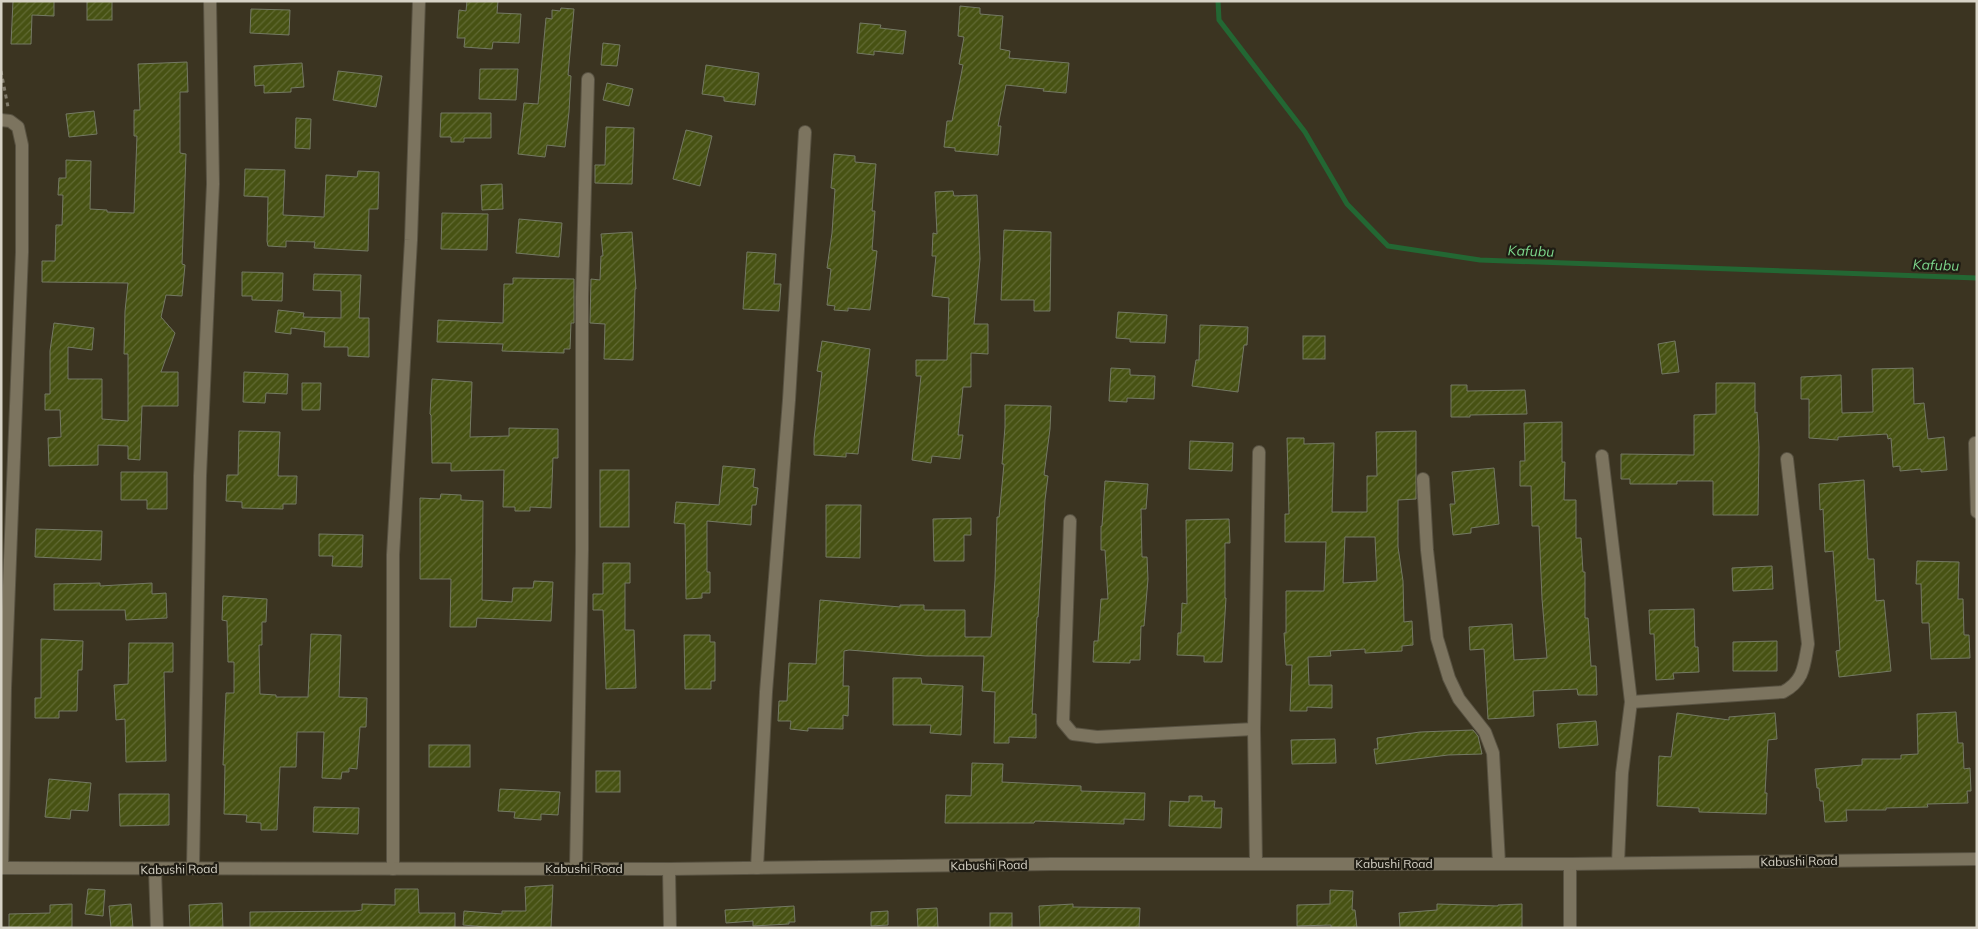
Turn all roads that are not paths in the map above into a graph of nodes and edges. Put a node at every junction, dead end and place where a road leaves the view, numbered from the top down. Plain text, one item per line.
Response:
1 (210, 1) edge
2 (419, 1) edge
3 (588, 79) dead end
4 (6, 121) edge
5 (805, 132) dead end
6 (1974, 443) dead end
7 (1259, 452) dead end
8 (1602, 456) dead end
9 (1786, 459) dead end
10 (1422, 479) dead end
11 (1977, 512) edge
12 (1070, 521) dead end
13 (3, 688) edge
14 (1631, 702) junction
15 (1254, 729) junction
16 (1977, 859) edge
17 (1256, 863) junction
18 (1499, 863) junction
19 (1618, 863) junction
20 (1570, 864) junction
21 (2, 868) edge
22 (194, 868) junction
23 (576, 868) junction
24 (757, 868) junction
25 (393, 869) junction
26 (668, 869) junction
27 (155, 870) junction
28 (157, 928) edge
29 (670, 928) edge
30 (1570, 928) edge

1 - 22 street
2 - 25 street
3 - 23 street
4 - 13 street
5 - 24 street
6 - 11 street
7 - 15 street
8 - 14 street
9 - 14 street
10 - 18 street
12 - 15 street
13 - 21 street
14 - 19 street
15 - 17 street
16 - 19 street, Kabushi Road
17 - 18 street, Kabushi Road
17 - 24 street, Kabushi Road
18 - 20 street, Kabushi Road
19 - 20 street, Kabushi Road
20 - 30 street
21 - 27 street, Kabushi Road
22 - 25 street, Kabushi Road
22 - 27 street, Kabushi Road
23 - 25 street, Kabushi Road
23 - 26 street, Kabushi Road
24 - 26 street, Kabushi Road
26 - 29 street
27 - 28 street

